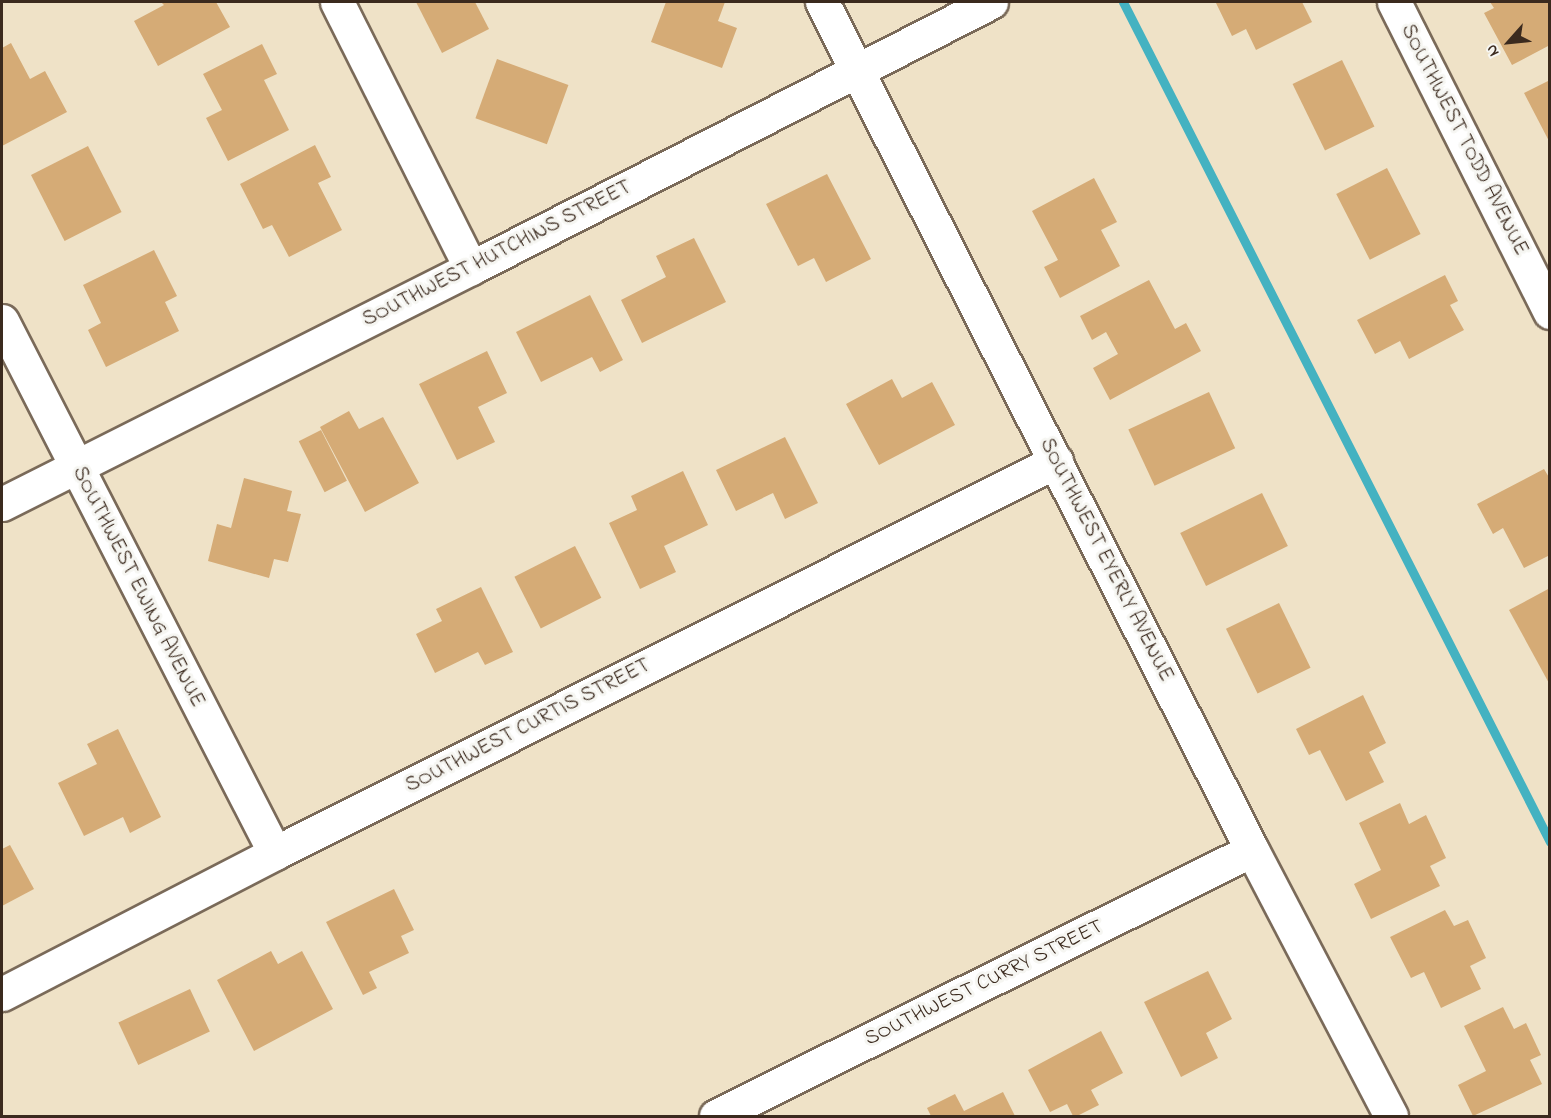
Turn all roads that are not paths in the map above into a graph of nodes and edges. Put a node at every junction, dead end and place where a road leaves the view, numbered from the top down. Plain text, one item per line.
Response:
1 (337, 2) edge
2 (822, 2) edge
3 (991, 2) edge
4 (1394, 2) edge
5 (856, 69) junction
6 (471, 268) junction
7 (1550, 312) edge
8 (2, 321) edge
9 (1056, 460) junction
10 (76, 466) junction
11 (2, 504) edge
12 (1252, 850) junction
13 (275, 853) junction
14 (2, 994) edge
15 (716, 1116) edge
16 (1391, 1116) edge

1 - 6 street
2 - 5 street, SOUTHWEST EYERLY AVENUE
3 - 5 street, SOUTHWEST HUTCHINS STREET
4 - 7 street, SOUTHWEST TODD AVENUE
5 - 6 street, SOUTHWEST HUTCHINS STREET
5 - 9 street, SOUTHWEST EYERLY AVENUE
6 - 10 street, SOUTHWEST HUTCHINS STREET
8 - 10 street, SOUTHWEST EWING AVENUE
9 - 12 street, SOUTHWEST EYERLY AVENUE
9 - 13 street, SOUTHWEST CURTIS STREET
10 - 11 street, SOUTHWEST HUTCHINS STREET
10 - 13 street, SOUTHWEST EWING AVENUE
12 - 15 street, SOUTHWEST CURRY STREET
12 - 16 street, SOUTHWEST EYERLY AVENUE
13 - 14 street, SOUTHWEST CURTIS STREET

